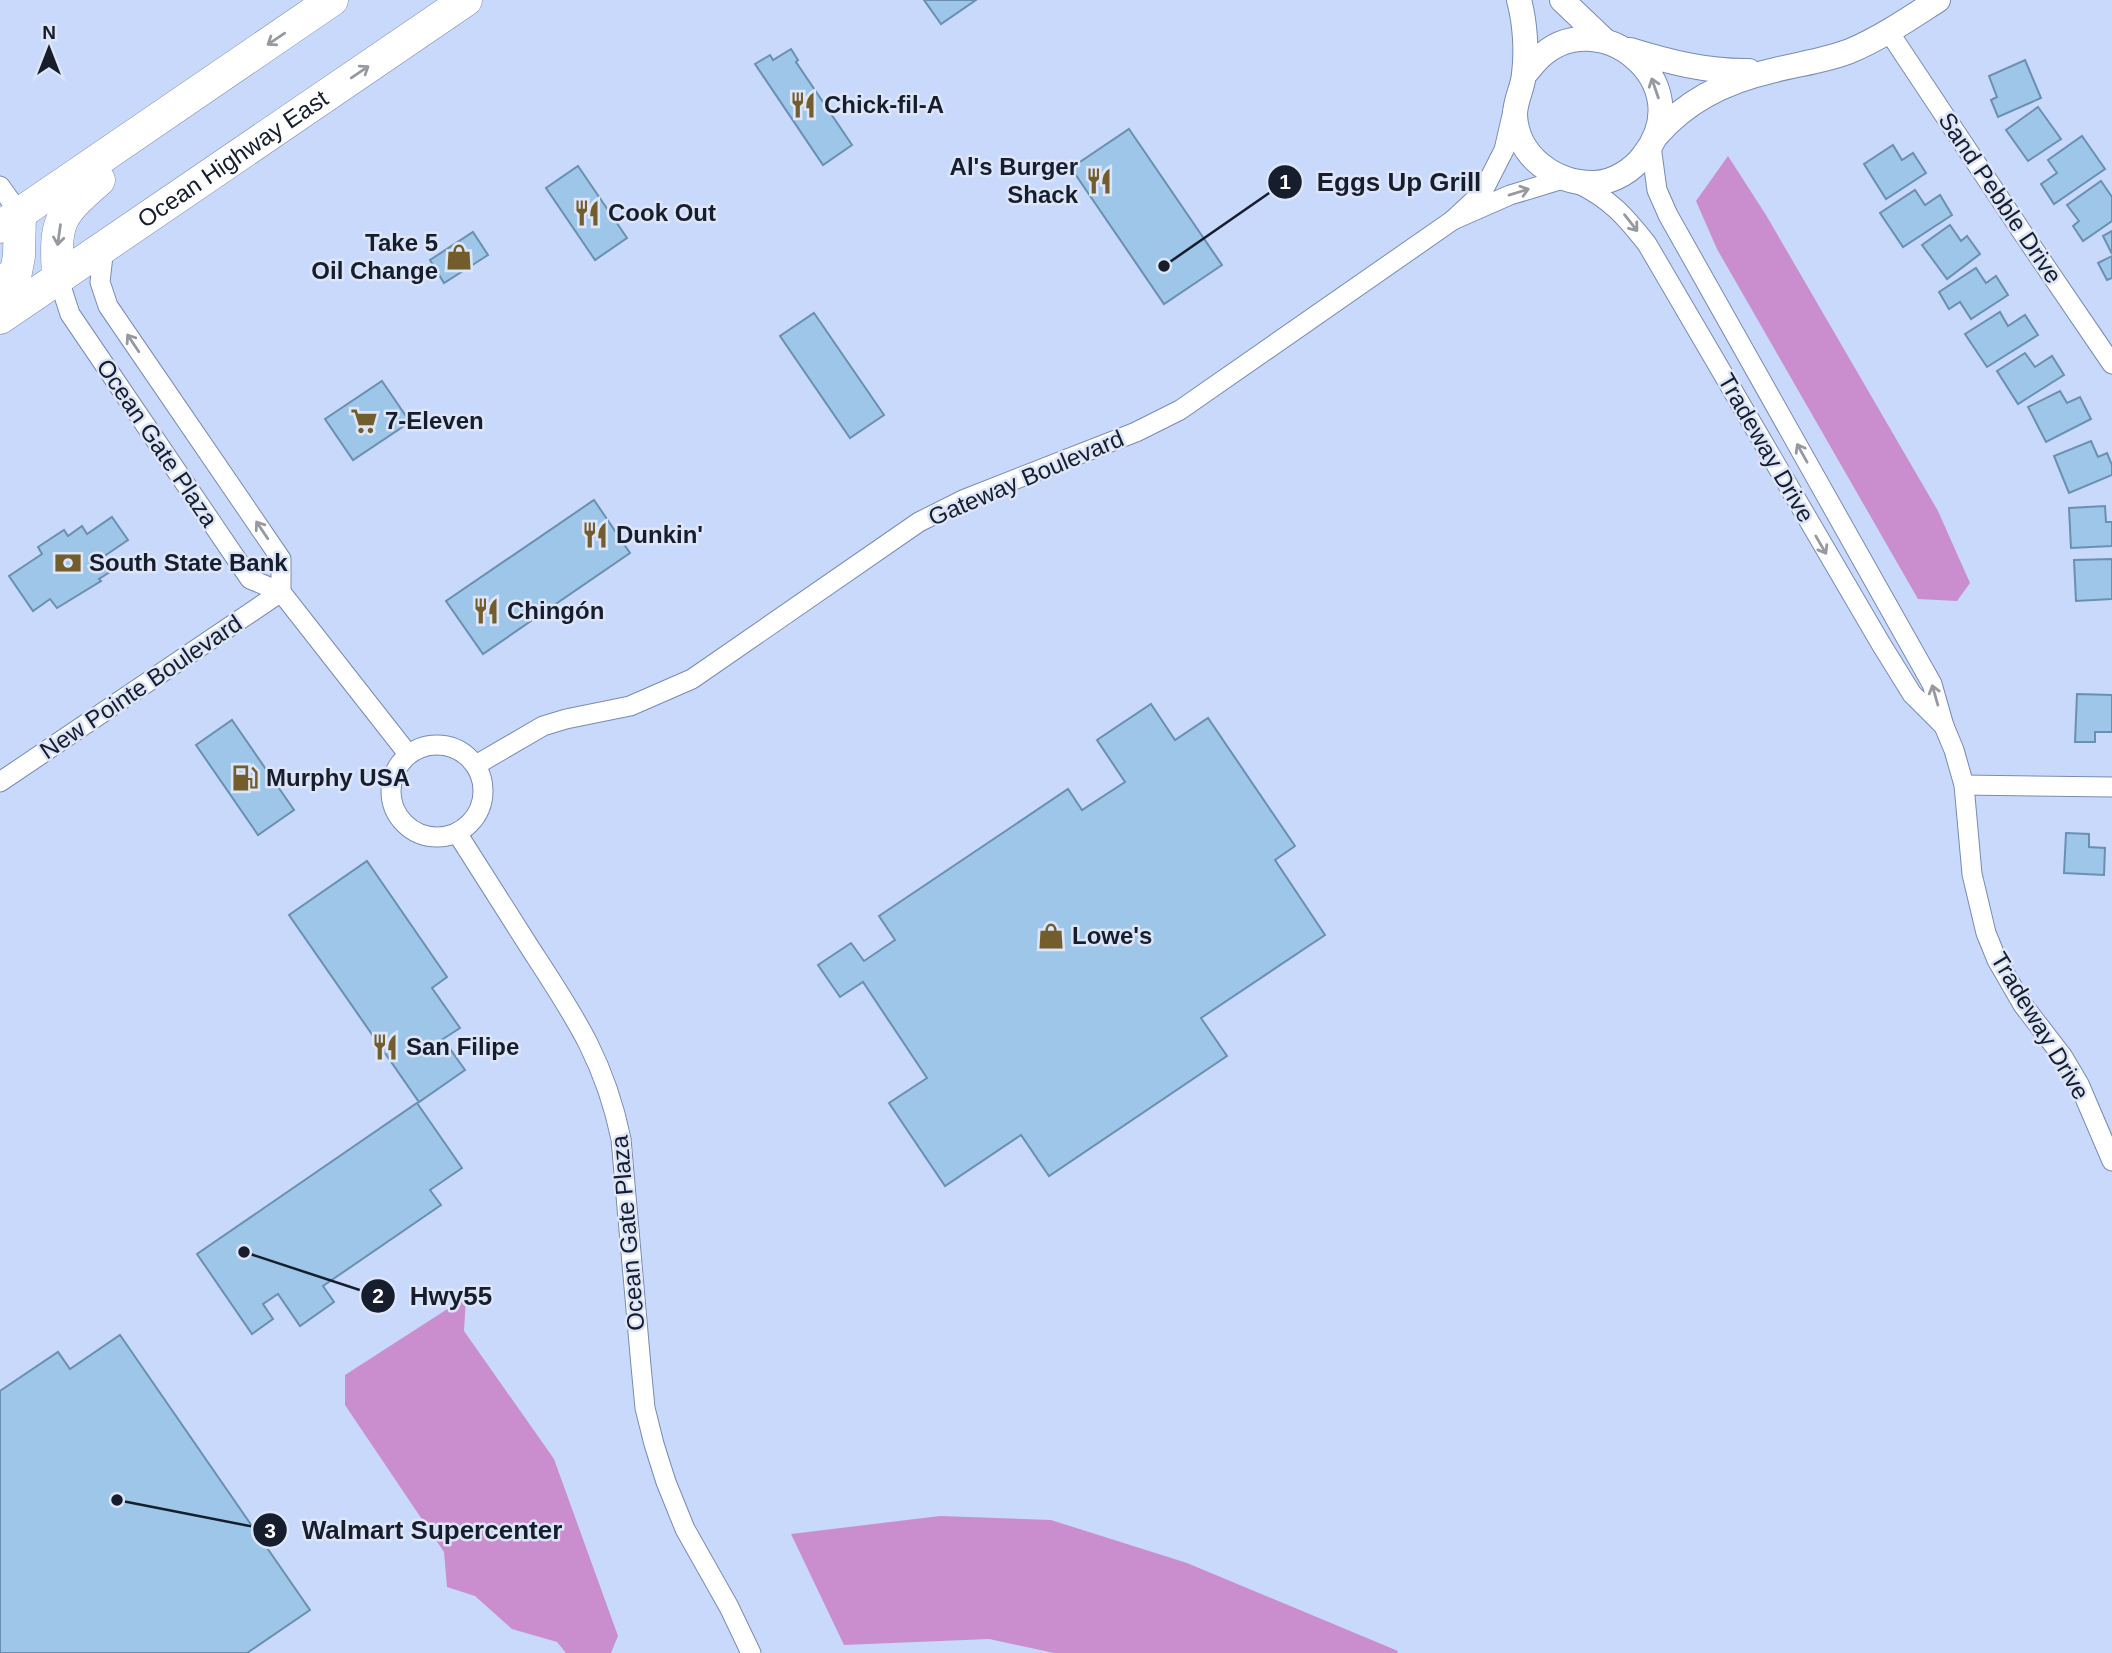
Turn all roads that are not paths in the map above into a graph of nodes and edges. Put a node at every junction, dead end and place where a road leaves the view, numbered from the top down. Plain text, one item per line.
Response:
1 (332, 0) edge
2 (466, 0) edge
3 (1519, 0) edge
4 (1562, 0) edge
5 (1938, 0) edge
6 (1889, 32) junction
7 (1615, 45) junction
8 (1771, 71) junction
9 (208, 85) junction
10 (1520, 86) junction
11 (1654, 141) junction
12 (1569, 181) junction
13 (0, 186) edge
14 (10, 220) edge
15 (1453, 220) junction
16 (104, 247) junction
17 (58, 277) junction
18 (0, 284) edge
19 (0, 318) edge
20 (2112, 364) edge
21 (281, 592) junction
22 (1944, 726) junction
23 (408, 754) junction
24 (476, 765) junction
25 (0, 782) edge
26 (1964, 785) junction
27 (2112, 787) edge
28 (457, 833) junction
29 (2112, 1161) edge
30 (751, 1653) edge

1 -> 9 highway
16 -> 2 highway, Ocean Highway East
3 - 10 street
4 - 7 street
5 - 6 street
6 - 8 street
6 - 20 street, Sand Pebble Drive
7 - 8 street
7 - 10 street
11 -> 7 street
8 - 11 street
9 - 14 highway
9 -> 17 highway
10 - 12 street
10 - 15 street
11 - 12 street
22 -> 11 street, Tradeway Drive
15 -> 12 street
12 -> 22 street, Tradeway Drive
13 - 14 street
14 - 18 highway
15 - 24 street, Gateway Boulevard
16 - 17 highway, Ocean Highway East
21 -> 16 street
17 - 19 highway, Ocean Highway East
17 - 21 street, Ocean Gate Plaza
21 - 23 street, Ocean Gate Plaza
21 - 25 street, New Pointe Boulevard
22 - 26 street, Tradeway Drive
23 - 24 street
23 - 28 street
24 - 28 street
26 - 27 street
26 - 29 street, Tradeway Drive
28 - 30 street, Ocean Gate Plaza

